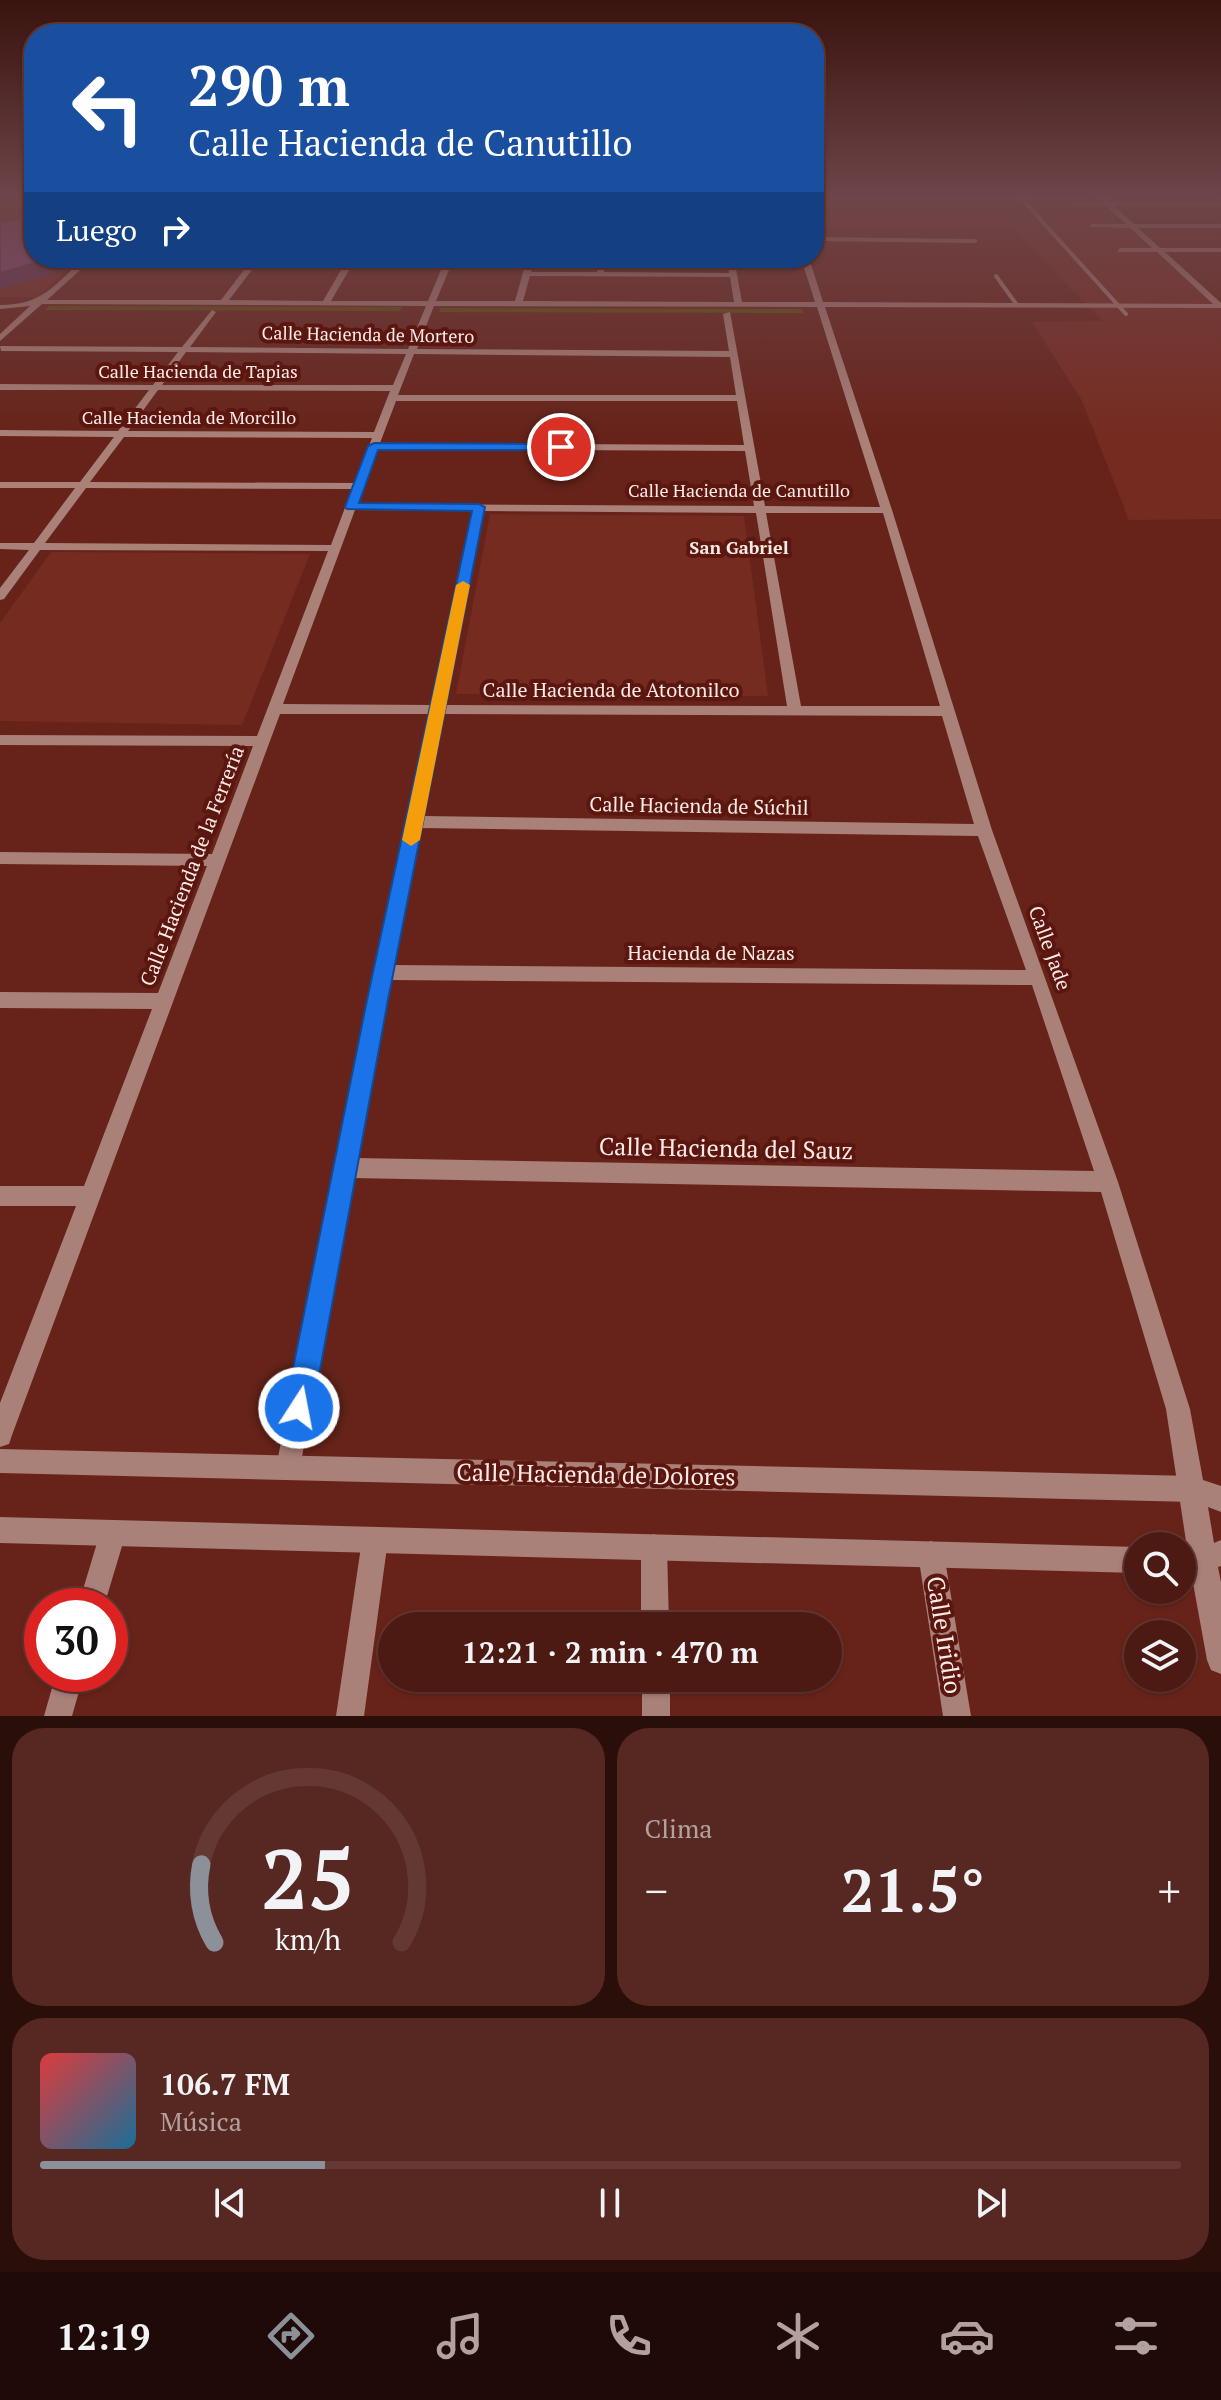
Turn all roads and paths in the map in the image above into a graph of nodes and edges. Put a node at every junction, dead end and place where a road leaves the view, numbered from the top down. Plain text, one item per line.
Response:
1 (70, 277) edge
2 (243, 277) edge
3 (341, 277) edge
4 (442, 277) edge
5 (525, 277) edge
6 (733, 277) edge
7 (812, 277) edge
8 (997, 277) edge
9 (1092, 277) edge
10 (1188, 277) edge
11 (44, 303) junction
12 (223, 303) junction
13 (325, 304) junction
14 (518, 304) junction
15 (739, 305) junction
16 (1017, 305) junction
17 (1118, 306) junction
18 (1221, 306) edge
19 (0, 307) edge
20 (18, 307) junction
21 (428, 308) junction
22 (823, 310) junction
23 (29, 312) junction
24 (212, 312) junction
25 (727, 314) junction
26 (1126, 314) junction
27 (1221, 315) edge
28 (0, 345) edge
29 (185, 349) junction
30 (410, 351) junction
31 (734, 354) junction
32 (0, 387) edge
33 (156, 388) junction
34 (394, 393) junction
35 (741, 398) junction
36 (0, 433) edge
37 (121, 434) junction
38 (376, 441) junction
39 (748, 448) junction
40 (0, 485) edge
41 (83, 485) junction
42 (359, 486) junction
43 (351, 507) junction
44 (479, 507) junction
45 (759, 509) junction
46 (887, 510) junction
47 (0, 546) edge
48 (37, 546) junction
49 (336, 548) junction
50 (0, 596) edge
51 (275, 709) junction
52 (438, 709) junction
53 (795, 711) junction
54 (947, 711) junction
55 (0, 740) edge
56 (263, 741) junction
57 (414, 822) junction
58 (984, 830) junction
59 (0, 858) edge
60 (217, 860) junction
61 (383, 972) junction
62 (1038, 978) junction
63 (0, 1000) edge
64 (164, 1001) junction
65 (344, 1168) junction
66 (1108, 1182) junction
67 (0, 1196) edge
68 (90, 1196) junction
69 (0, 1435) edge
70 (0, 1461) edge
71 (288, 1468) junction
72 (1193, 1489) junction
73 (1221, 1499) edge
74 (0, 1530) edge
75 (113, 1533) junction
76 (375, 1540) junction
77 (654, 1547) junction
78 (931, 1554) junction
79 (1202, 1558) edge
80 (1124, 1560) edge
81 (96, 1588) edge
82 (655, 1612) edge
83 (1221, 1660) edge
84 (65, 1692) edge
85 (656, 1692) edge
86 (58, 1716) edge
87 (350, 1716) edge
88 (656, 1716) edge
89 (957, 1716) edge

1 - 11 street
2 - 12 street
3 - 13 street
4 - 21 street, Calle Hacienda de la Ferrería
5 - 14 street
6 - 15 street
7 - 22 street, Calle Jade
8 - 16 lane
9 - 17 lane
10 - 18 street
11 - 12 street
11 - 20 street
11 - 23 street
11 - 24 street
11 - 28 street
12 - 13 street
13 - 21 street
14 - 15 street
14 - 21 street
15 - 22 street
16 - 17 street
16 - 22 street
17 - 18 street
17 - 26 lane
19 - 20 street
20 - 23 street
21 - 24 street
21 - 25 street
21 - 30 street, Calle Hacienda de la Ferrería
22 - 25 street
22 - 26 street
22 - 46 street, Calle Jade
23 - 28 street
24 - 29 street
25 - 31 street
26 - 27 street
28 - 29 street, Calle Hacienda de Mortero
29 - 30 street, Calle Hacienda de Mortero
29 - 33 street
30 - 31 street, Calle Hacienda de Mortero
30 - 34 street, Calle Hacienda de la Ferrería
31 - 35 street
32 - 33 street, Calle Hacienda de Tapias
33 - 34 street, Calle Hacienda de Tapias
33 - 37 street
34 - 35 street, Calle Hacienda de Tapias
34 - 38 street, Calle Hacienda de la Ferrería
35 - 39 street
36 - 37 street, Calle Hacienda de Morcillo
37 - 38 street, Calle Hacienda de Morcillo
37 - 41 street
38 - 39 street, Calle Hacienda de Morcillo
38 - 42 street, Calle Hacienda de la Ferrería
39 - 45 street
40 - 41 street
41 - 42 street
41 - 48 street
42 - 43 street, Calle Hacienda de la Ferrería
43 - 44 street, Calle Hacienda de Canutillo
43 - 49 street, Calle Hacienda de la Ferrería
44 - 45 street, Calle Hacienda de Canutillo
44 - 52 street
45 - 46 street, Calle Hacienda de Canutillo
45 - 53 street
46 - 54 street, Calle Jade
47 - 48 street
48 - 49 street
48 - 50 street
49 - 51 street, Calle Hacienda de la Ferrería
51 - 52 street, Calle Hacienda de Atotonilco
51 - 56 street, Calle Hacienda de la Ferrería
52 - 53 street, Calle Hacienda de Atotonilco
52 - 57 street
53 - 54 street, Calle Hacienda de Atotonilco
54 - 58 street, Calle Jade
55 - 56 street
56 - 60 street, Calle Hacienda de la Ferrería
57 - 58 street, Calle Hacienda de Súchil
57 - 61 street
58 - 62 street, Calle Jade
59 - 60 street
60 - 64 street, Calle Hacienda de la Ferrería
61 - 62 street, Hacienda de Nazas
61 - 65 street
62 - 66 street, Calle Jade
63 - 64 street
64 - 68 street, Calle Hacienda de la Ferrería
65 - 66 street, Calle Hacienda del Sauz
65 - 71 street
66 - 72 street, Calle Jade
67 - 68 street
68 - 69 street, Calle Hacienda de la Ferrería
70 - 71 street, Calle Hacienda de Dolores
71 - 72 street, Calle Hacienda de Dolores
72 - 73 street, Calle Hacienda de Dolores
72 - 79 street, Calle Jade
74 - 75 street
75 - 76 street
75 - 81 street
76 - 77 street
76 - 87 street
77 - 78 street
77 - 82 street
78 - 80 street
78 - 89 street, Calle Iridio
79 - 83 street, Calle Jade
84 - 86 street
85 - 88 street

